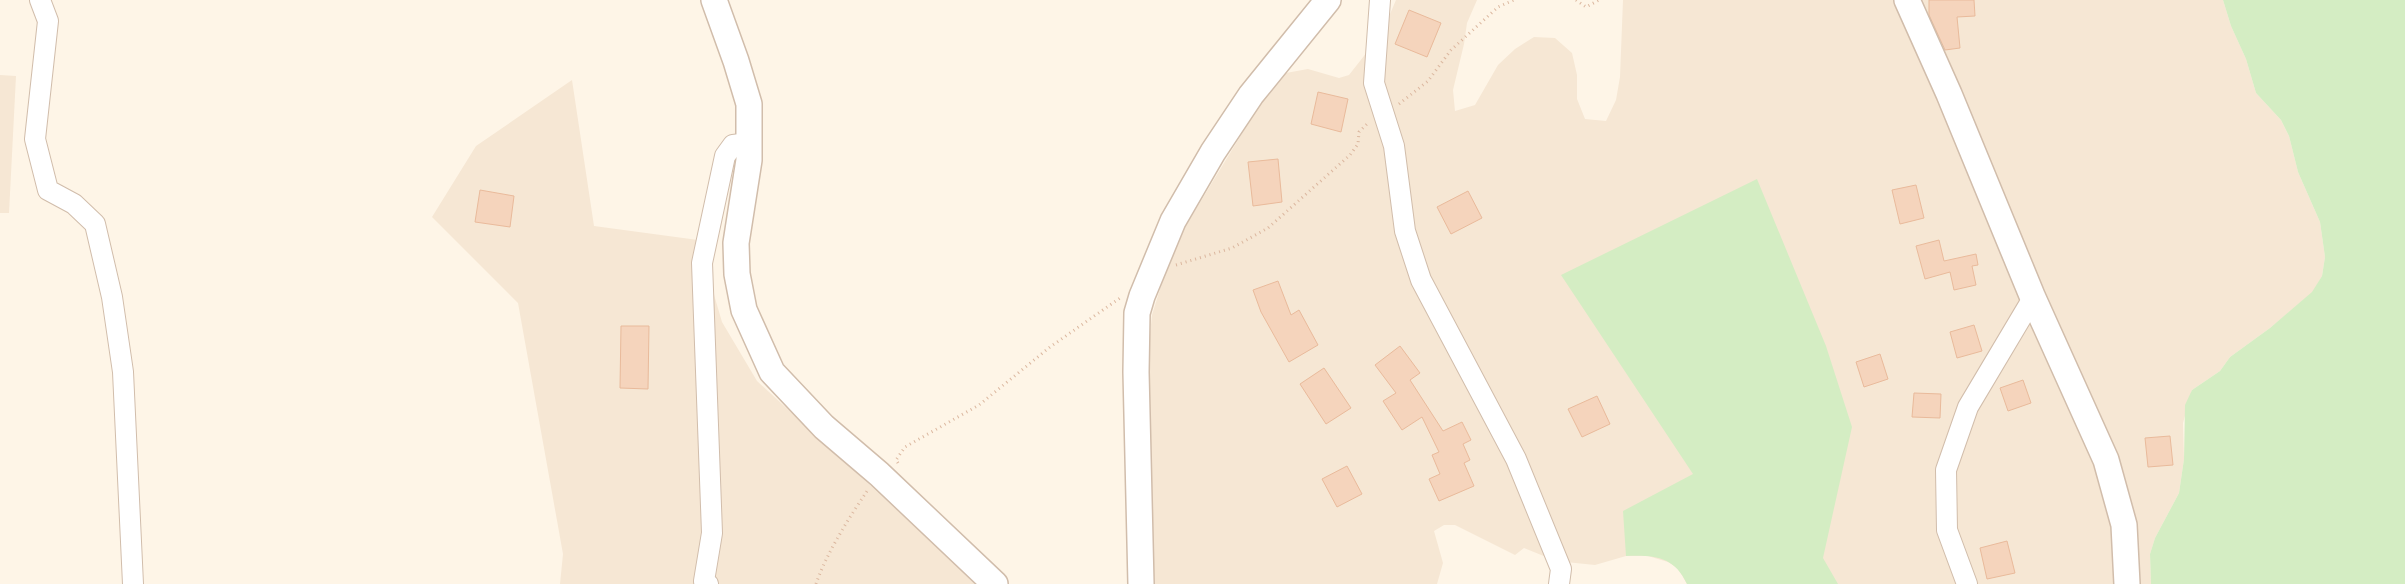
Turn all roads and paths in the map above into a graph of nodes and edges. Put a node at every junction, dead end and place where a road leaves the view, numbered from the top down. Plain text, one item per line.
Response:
1 (40, 0) edge
2 (714, 0) edge
3 (1328, 0) edge
4 (1380, 0) edge
5 (1514, 0) edge
6 (1576, 0) edge
7 (1599, 0) edge
8 (1907, 0) edge
9 (1384, 113) junction
10 (749, 142) junction
11 (1152, 273) junction
12 (1124, 295) dead end
13 (2033, 298) junction
14 (890, 471) junction
15 (132, 584) edge
16 (708, 584) edge
17 (816, 584) edge
18 (995, 584) edge
19 (1141, 584) edge
20 (1560, 584) edge
21 (1967, 584) edge
22 (2127, 584) edge

1 - 15 street
2 - 10 street
3 - 11 street
4 - 9 street
5 - 9 path
6 - 7 path
8 - 13 street
9 - 11 path
9 - 20 street
10 - 14 street
10 - 16 street
11 - 19 street
12 - 14 path
13 - 21 street
13 - 22 street
14 - 17 path
14 - 18 street

